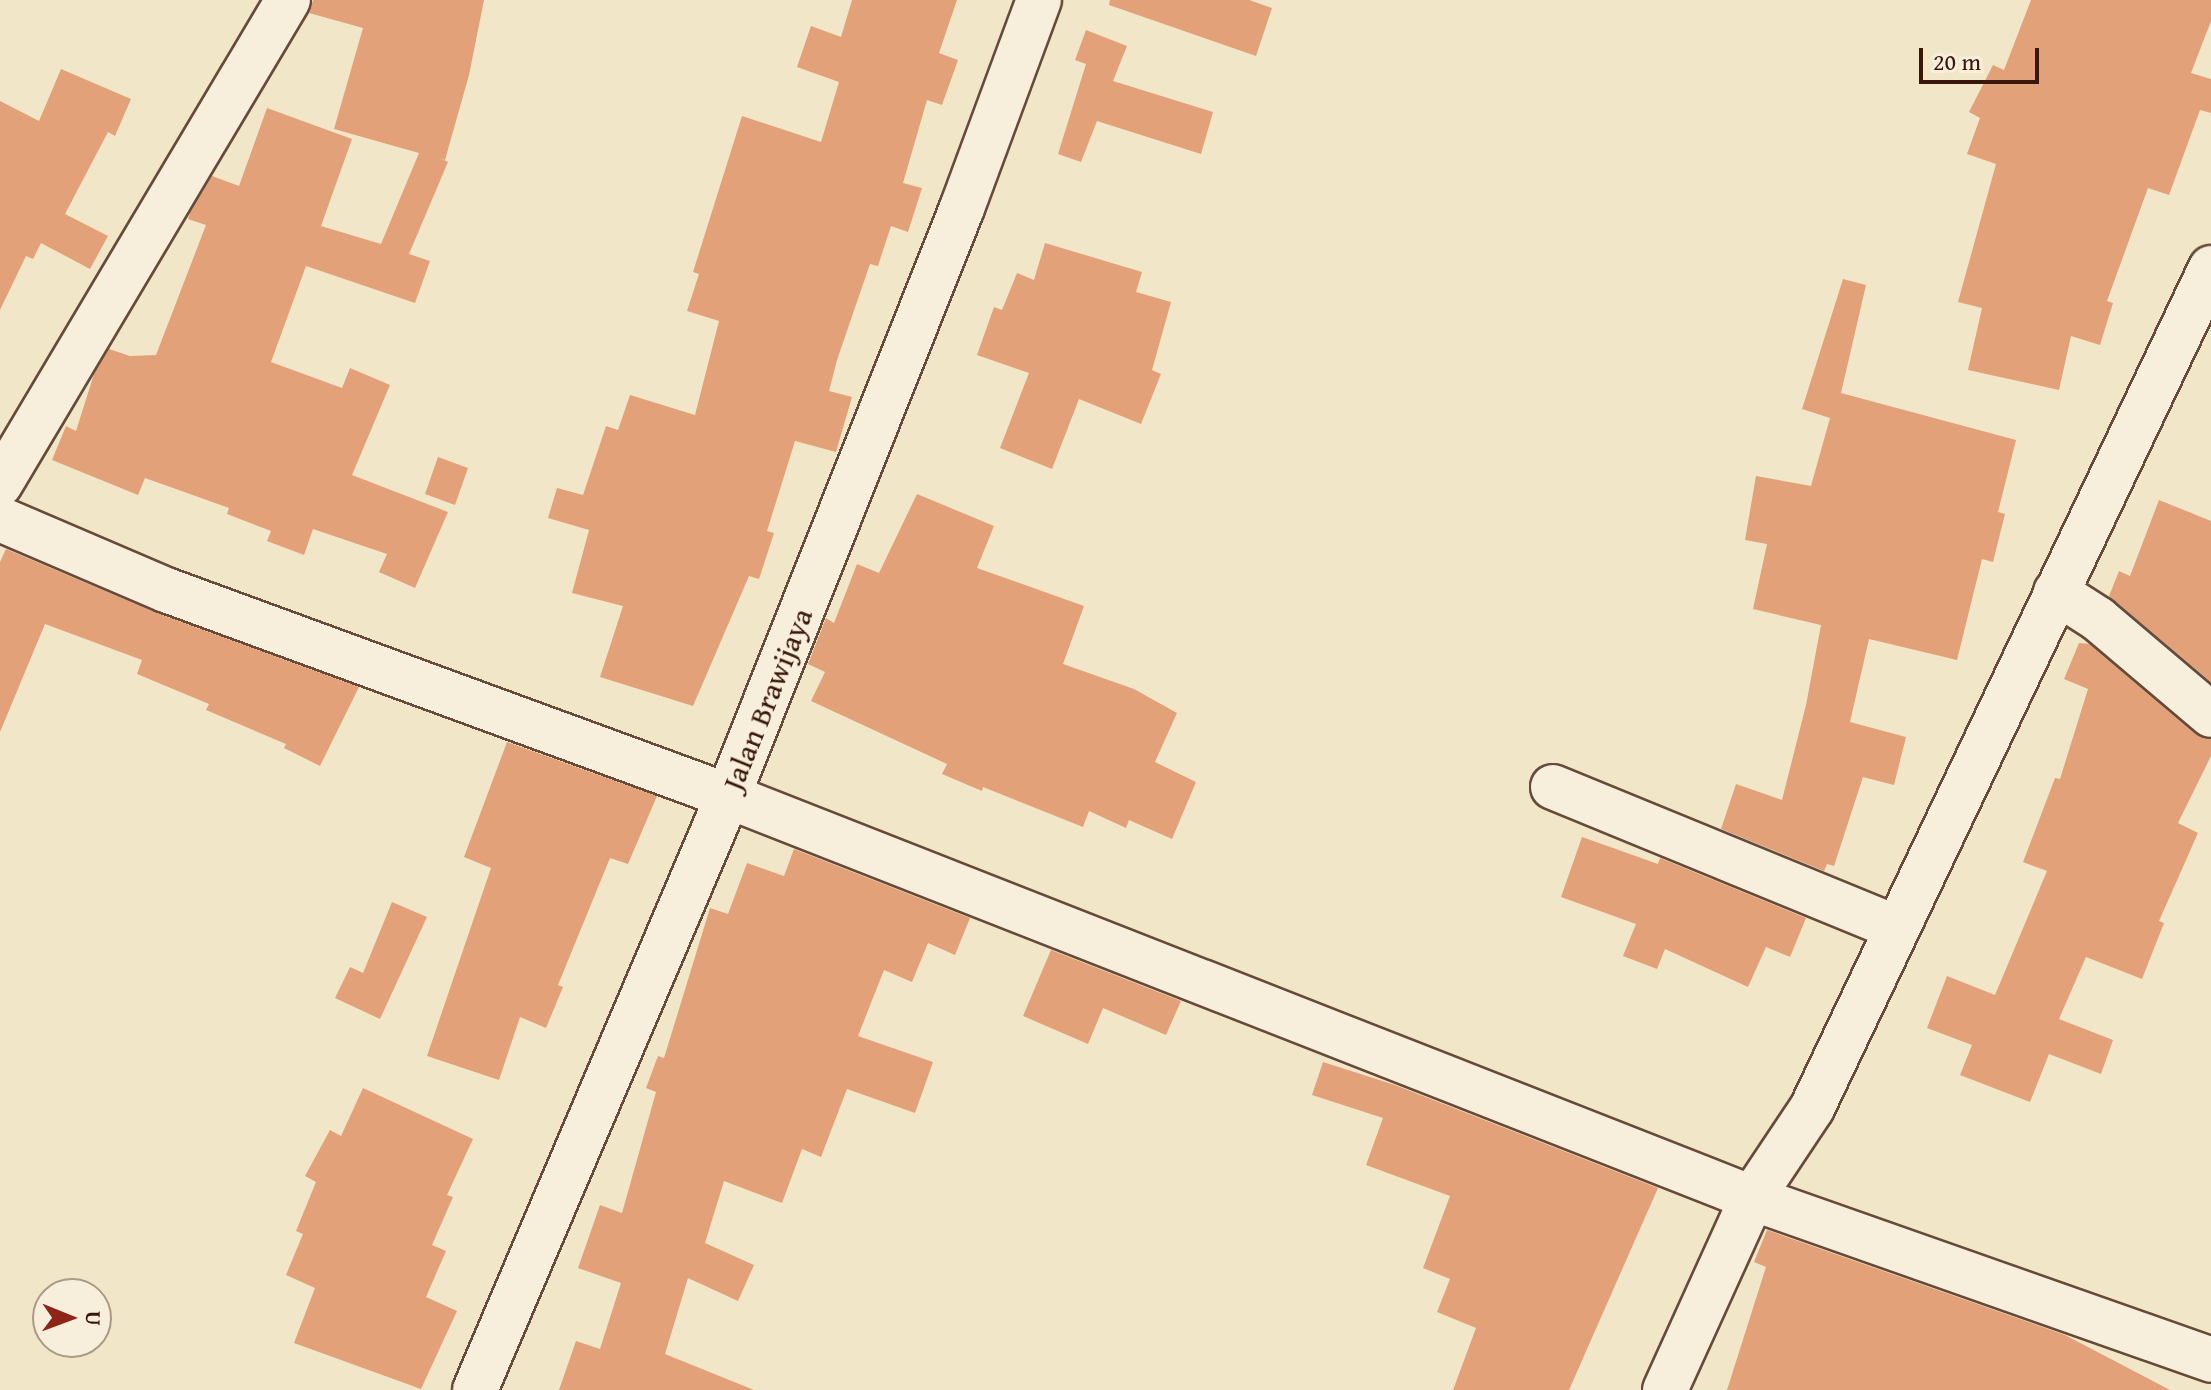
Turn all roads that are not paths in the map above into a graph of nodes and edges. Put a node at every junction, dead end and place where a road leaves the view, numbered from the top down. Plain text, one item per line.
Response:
1 (288, 0) edge
2 (1039, 0) edge
3 (2211, 268) edge
4 (0, 484) edge
5 (0, 519) edge
6 (2056, 592) junction
7 (2211, 715) edge
8 (1553, 787) dead end
9 (728, 796) junction
10 (1897, 928) junction
11 (1752, 1198) junction
12 (2211, 1360) edge
13 (475, 1390) edge
14 (1665, 1390) edge

1 - 4 street
2 - 9 street, Jalan Brawijaya
3 - 6 street
5 - 9 street
6 - 7 street
6 - 10 street
8 - 10 street
9 - 11 street
9 - 13 street, Jalan Brawijaya
10 - 11 street
11 - 12 street
11 - 14 street

